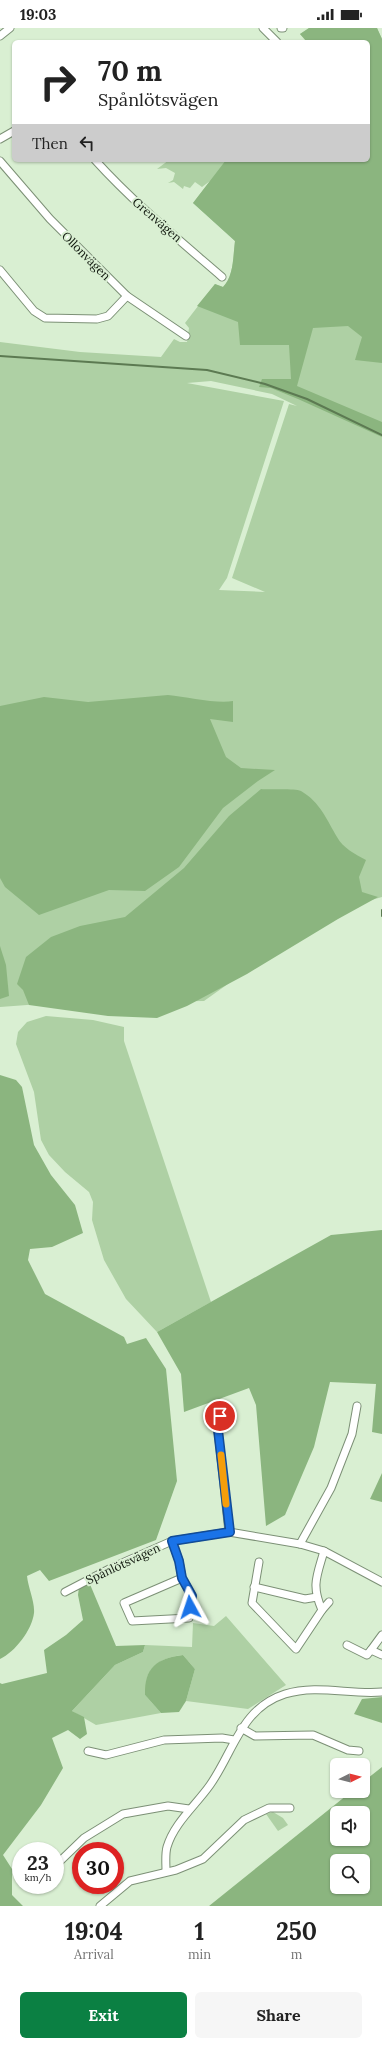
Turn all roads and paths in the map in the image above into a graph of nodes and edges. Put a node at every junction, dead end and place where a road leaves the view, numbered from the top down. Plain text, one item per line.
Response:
1 (10, 28) edge
2 (263, 28) edge
3 (0, 36) edge
4 (275, 40) edge
5 (12, 132) edge
6 (0, 139) edge
7 (0, 161) edge
8 (97, 162) edge
9 (0, 270) edge
10 (222, 277) dead end
11 (127, 296) junction
12 (186, 336) dead end
13 (357, 1406) dead end
14 (220, 1416) dead end
15 (230, 1532) junction
16 (172, 1541) junction
17 (300, 1544) junction
18 (324, 1551) junction
19 (259, 1562) dead end
20 (182, 1578) junction
21 (382, 1581) edge
22 (254, 1587) junction
23 (65, 1592) dead end
24 (317, 1597) junction
25 (329, 1602) dead end
26 (322, 1610) junction
27 (382, 1635) edge
28 (347, 1645) dead end
29 (371, 1650) junction
30 (382, 1655) edge
31 (382, 1692) edge
32 (241, 1728) junction
33 (234, 1740) junction
34 (88, 1751) dead end
35 (359, 1751) dead end
36 (290, 1808) dead end
37 (190, 1809) junction
38 (64, 1857) edge
39 (166, 1871) junction
40 (100, 1906) edge

1 - 3 street
2 - 4 street
5 - 6 street
7 - 11 street, Ollonvägen
8 - 10 street, Grenvägen
9 - 11 street
11 - 12 street, Ollonvägen
13 - 17 street
14 - 15 street
15 - 16 street, Spånlötsvägen
15 - 17 street, Spånlötsvägen
16 - 20 street
16 - 23 street, Spånlötsvägen
17 - 18 street, Spånlötsvägen
18 - 21 street, Spånlötsvägen
18 - 24 street
19 - 22 street
20 - 20 street
22 - 24 street
22 - 26 street
24 - 26 street
25 - 26 street
27 - 29 street
28 - 29 street
29 - 30 street
31 - 32 street
32 - 33 street
32 - 35 street
33 - 34 street
33 - 37 street
36 - 39 street
37 - 38 street
37 - 39 street
39 - 40 street

